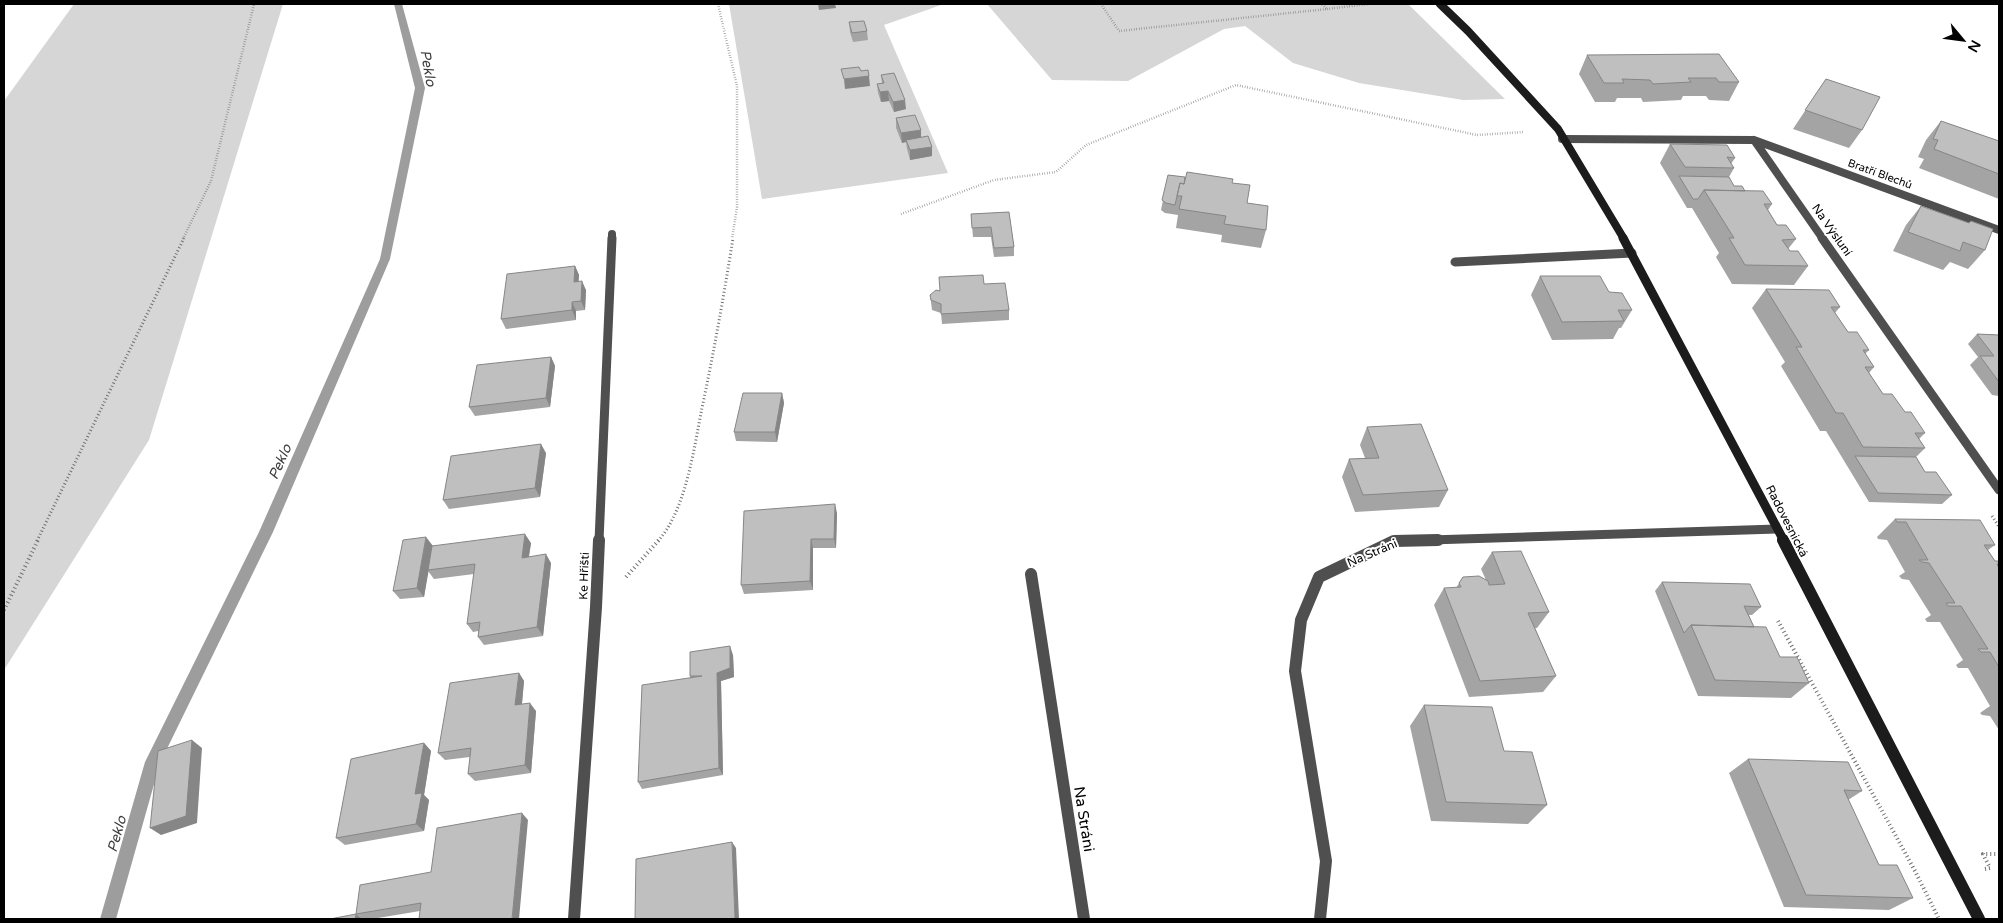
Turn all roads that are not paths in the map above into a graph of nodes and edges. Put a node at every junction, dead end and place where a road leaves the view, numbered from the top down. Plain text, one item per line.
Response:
1 (1440, 4) edge
2 (1560, 134) junction
3 (1754, 140) junction
4 (1999, 230) edge
5 (612, 234) dead end
6 (1632, 253) junction
7 (1455, 262) dead end
8 (1999, 490) edge
9 (1777, 529) junction
10 (1031, 574) dead end
11 (574, 919) edge
12 (1084, 919) edge
13 (1320, 919) edge
14 (1979, 919) edge

1 - 2 street, Radovesnická
2 - 3 street
2 - 6 street, Radovesnická
3 - 4 street, Bratří Blechů
3 - 8 street, Na Výsluní
5 - 11 street, Ke Hřišti
6 - 7 street
6 - 9 street, Radovesnická
9 - 13 street, Na Stráni
9 - 14 street, Radovesnická
10 - 12 street, Na Stráni

